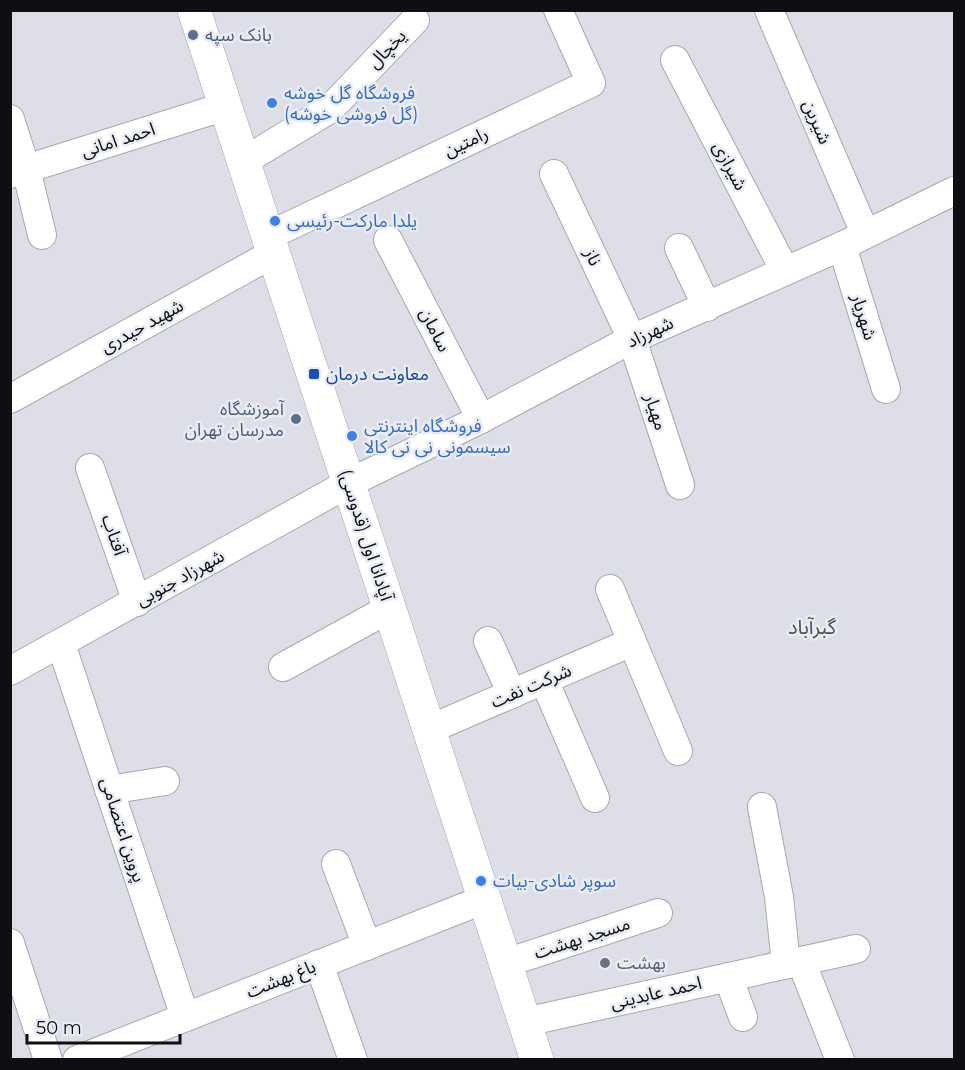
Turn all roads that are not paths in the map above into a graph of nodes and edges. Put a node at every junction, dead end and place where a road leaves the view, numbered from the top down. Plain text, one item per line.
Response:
1 (194, 10) edge
2 (558, 10) edge
3 (769, 10) edge
4 (415, 20) dead end
5 (675, 60) dead end
6 (226, 106) junction
7 (10, 119) edge
8 (244, 161) junction
9 (18, 172) edge
10 (554, 174) dead end
11 (954, 191) edge
12 (42, 235) dead end
13 (388, 240) dead end
14 (854, 240) junction
15 (271, 245) junction
16 (679, 248) dead end
17 (785, 271) junction
18 (707, 307) junction
19 (632, 339) junction
20 (886, 389) dead end
21 (10, 399) edge
22 (481, 419) junction
23 (90, 468) dead end
24 (349, 483) junction
25 (680, 485) dead end
26 (610, 589) dead end
27 (137, 602) junction
28 (390, 608) junction
29 (488, 641) dead end
30 (632, 642) junction
31 (61, 644) junction
32 (283, 667) dead end
33 (10, 671) edge
34 (544, 680) junction
35 (512, 694) junction
36 (430, 729) junction
37 (678, 751) dead end
38 (165, 781) dead end
39 (109, 790) junction
40 (595, 798) dead end
41 (762, 807) dead end
42 (336, 864) dead end
43 (485, 899) junction
44 (658, 913) dead end
45 (10, 943) edge
46 (367, 945) junction
47 (856, 949) dead end
48 (793, 962) junction
49 (506, 963) junction
50 (319, 964) junction
51 (728, 977) junction
52 (185, 1017) junction
53 (743, 1017) dead end
54 (525, 1022) junction
55 (48, 1059) edge
56 (77, 1059) edge
57 (353, 1059) edge
58 (537, 1059) edge
59 (840, 1059) edge

1 - 6 main road, آپادانا اول (قدوسی)
2 - 15 street, رامتین
3 - 14 street, شیرین
4 - 8 street, یخچال
5 - 17 street, شیرازی
6 - 8 main road, آپادانا اول (قدوسی)
6 - 9 street, احمد امانی
7 - 9 street
8 - 15 main road, آپادانا اول (قدوسی)
9 - 12 street
10 - 19 street, ناز
11 - 14 street, شهرزاد
13 - 22 street, سامان
14 - 17 street, شهرزاد
14 - 20 street, شهریار
15 - 21 street, شهید حیدری
15 - 24 main road, آپادانا اول (قدوسی)
16 - 18 street
17 - 18 street, شهرزاد
18 - 19 street, شهرزاد
19 - 22 street, شهرزاد
19 - 25 street, مهیار
22 - 24 street, شهرزاد
23 - 27 street, آفتاب
24 - 27 street, شهرزاد جنوبی
24 - 28 main road, آپادانا اول (قدوسی)
26 - 30 street
27 - 31 street, شهرزاد جنوبی
28 - 32 street
28 - 36 main road, آپادانا اول (قدوسی)
29 - 35 street
30 - 34 street, شرکت نفت
30 - 37 street
31 - 33 street, شهرزاد جنوبی
31 - 39 street, پروین اعتصامی
34 - 35 street, شرکت نفت
34 - 40 street
35 - 36 street, شرکت نفت
36 - 43 main road, آپادانا اول (قدوسی)
38 - 39 street
39 - 52 street, پروین اعتصامی
41 - 48 street
42 - 46 street
43 - 46 street, باغ بهشت
43 - 49 main road, آپادانا اول (قدوسی)
44 - 49 street, مسجد بهشت
45 - 55 street
46 - 50 street, باغ بهشت
47 - 48 street, احمد عابدینی
48 - 51 street, احمد عابدینی
48 - 59 street
49 - 54 main road, آپادانا اول (قدوسی)
50 - 52 street, باغ بهشت
50 - 57 street
51 - 53 street
51 - 54 street, احمد عابدینی
52 - 56 street, باغ بهشت
54 - 58 main road, آپادانا اول (قدوسی)

